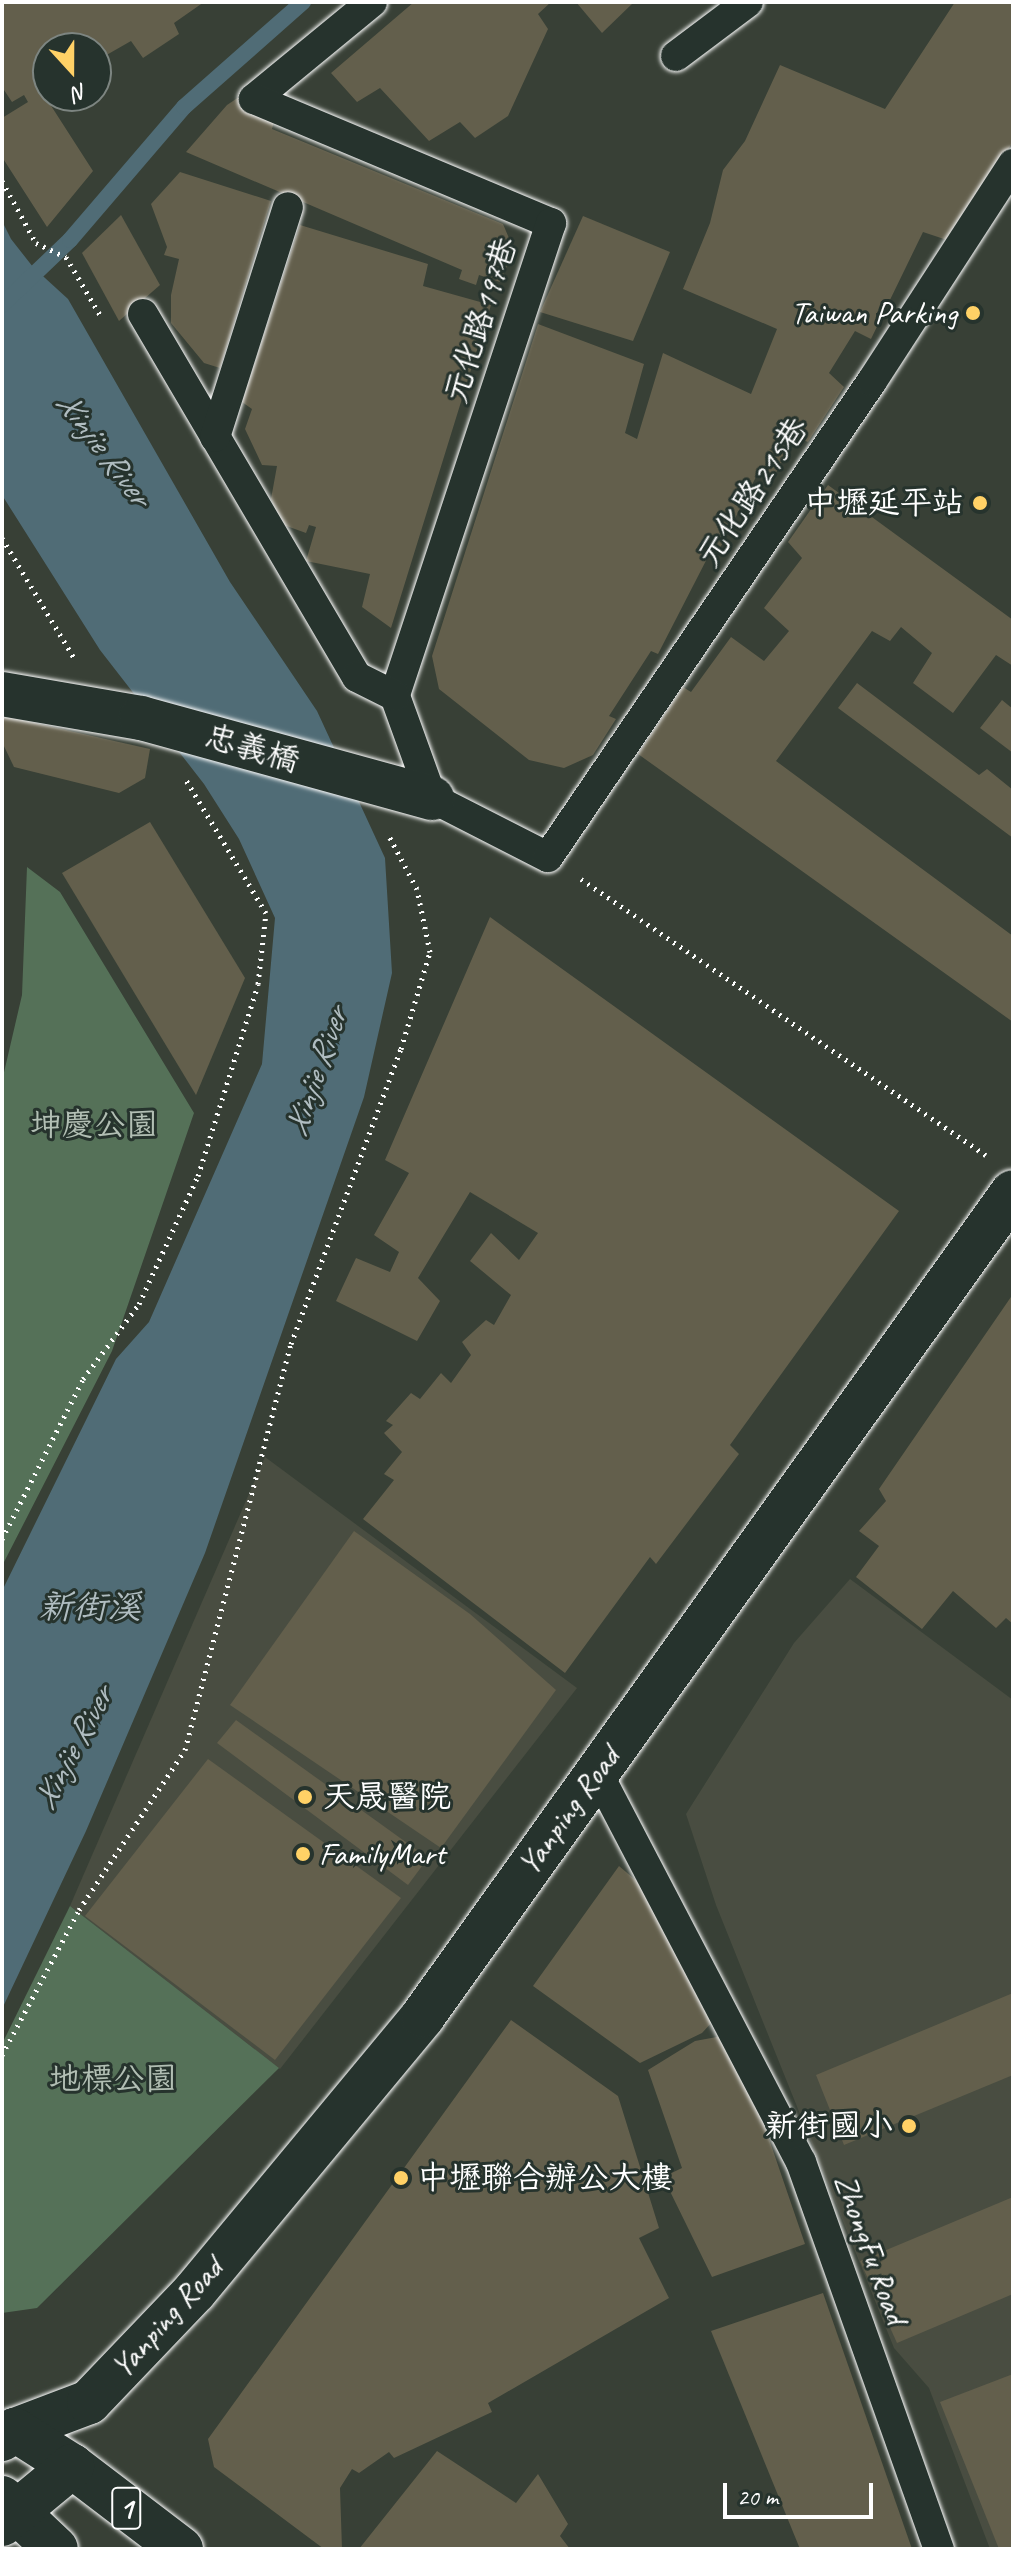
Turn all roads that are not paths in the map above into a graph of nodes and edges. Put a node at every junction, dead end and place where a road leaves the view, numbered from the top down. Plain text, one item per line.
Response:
1 (372, 2) edge
2 (748, 2) edge
3 (676, 56) dead end
4 (1013, 164) edge
5 (288, 207) dead end
6 (143, 314) dead end
7 (215, 437) junction
8 (2, 694) edge
9 (395, 696) junction
10 (432, 798) junction
11 (1002, 1176) edge
12 (597, 1772) junction
13 (89, 2402) junction
14 (8, 2434) edge
15 (72, 2466) junction
16 (7, 2511) edge
17 (56, 2549) edge
18 (181, 2549) edge
19 (939, 2549) edge

1 - 9 lane, 元化路197巷
2 - 3 lane
4 - 10 lane, 元化路215巷
5 - 7 lane
6 - 7 lane
7 - 9 lane
8 - 10 main road, 忠義橋
9 - 10 lane
11 - 12 main road, Yanping Road
12 - 13 main road, Yanping Road
12 - 19 lane, ZhongFu Road
13 - 14 main road, Yanping Road
13 - 15 main road, Yanping Road
14 - 15 main road, 1
15 - 16 main road, 1
15 - 18 main road, 1
16 - 17 main road, 1

